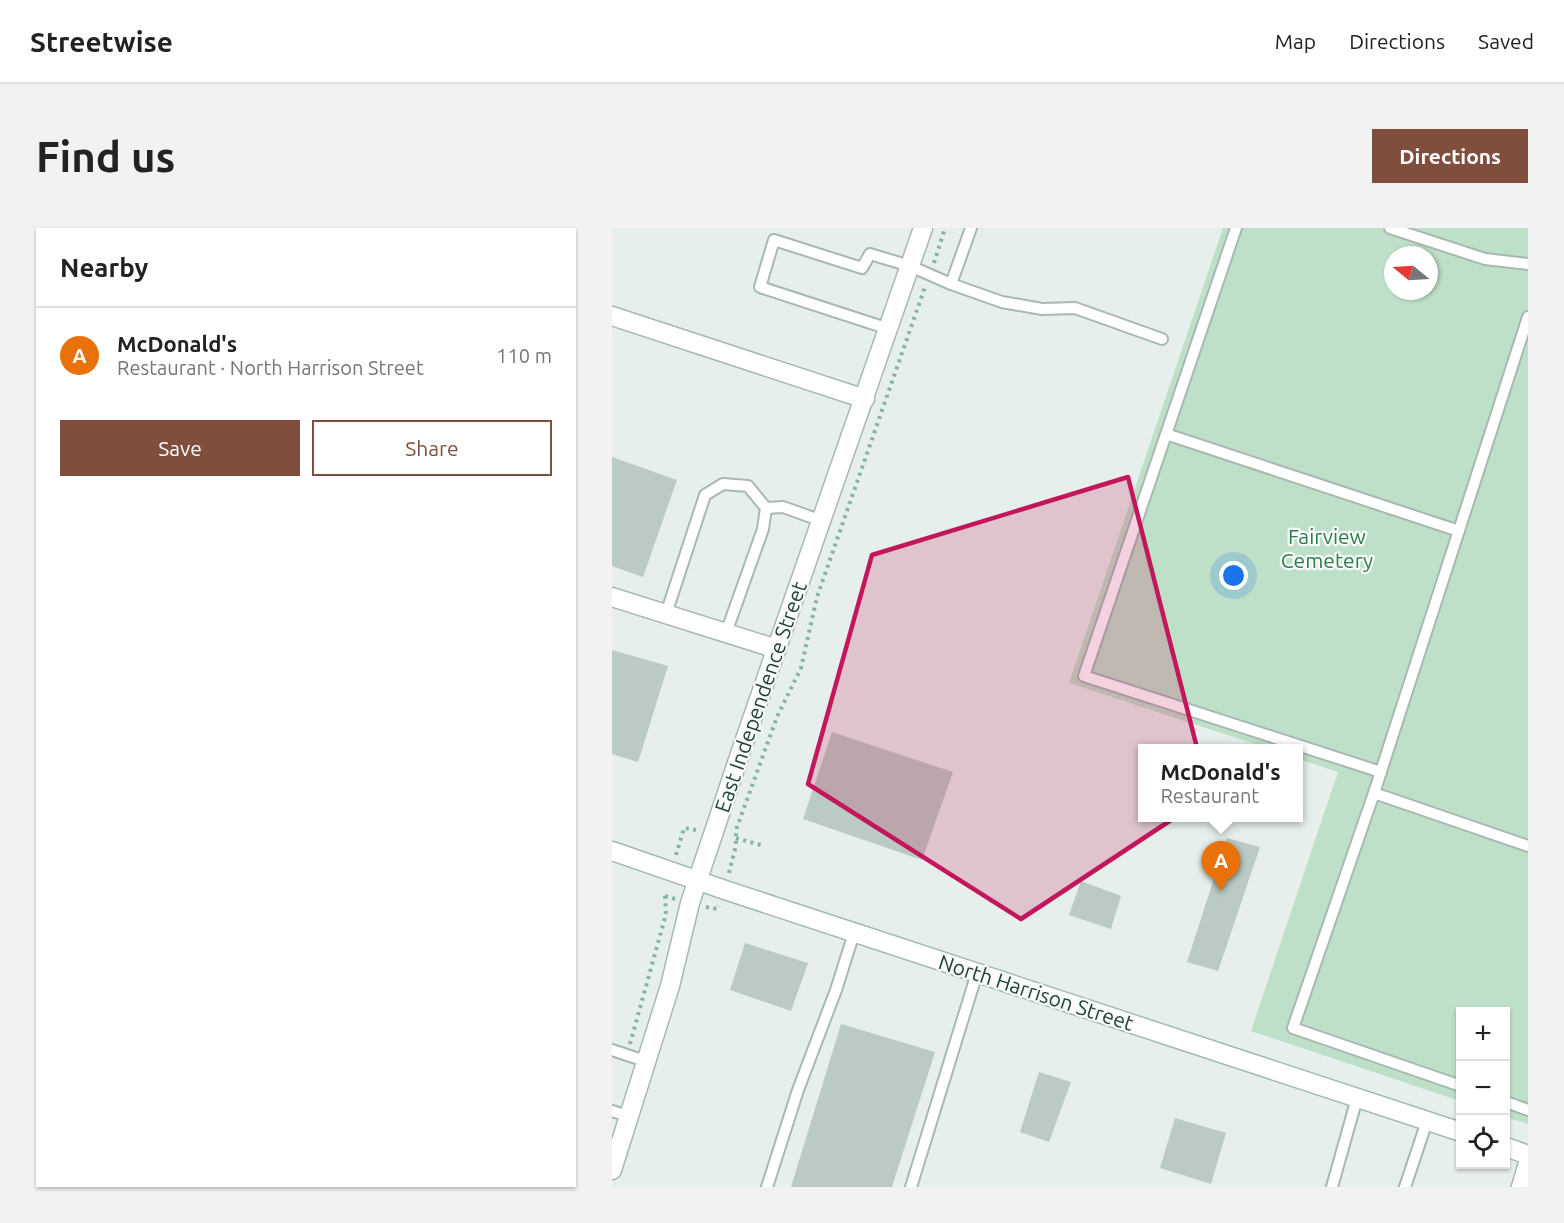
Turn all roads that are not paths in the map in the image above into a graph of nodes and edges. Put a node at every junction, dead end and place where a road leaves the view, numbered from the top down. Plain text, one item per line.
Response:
1 (923, 228) edge
2 (971, 228) edge
3 (1236, 228) edge
4 (1390, 228) edge
5 (1528, 264) edge
6 (910, 266) junction
7 (951, 284) junction
8 (612, 316) edge
9 (1528, 317) edge
10 (889, 329) junction
11 (1162, 339) dead end
12 (865, 399) junction
13 (1166, 434) junction
14 (766, 508) junction
15 (822, 521) junction
16 (1459, 531) junction
17 (612, 597) edge
18 (666, 614) junction
19 (726, 633) junction
20 (777, 649) junction
21 (1294, 744) edge
22 (1303, 747) edge
23 (1381, 772) junction
24 (1374, 793) junction
25 (1528, 846) edge
26 (612, 851) edge
27 (699, 881) junction
28 (854, 933) junction
29 (976, 973) junction
30 (612, 1050) edge
31 (645, 1061) junction
32 (1456, 1084) edge
33 (1357, 1098) junction
34 (1510, 1103) edge
35 (1528, 1110) edge
36 (620, 1113) edge
37 (1427, 1121) junction
38 (1456, 1130) edge
39 (1510, 1148) edge
40 (1528, 1155) edge
41 (1528, 1163) edge
42 (612, 1170) edge
43 (767, 1187) edge
44 (911, 1187) edge
45 (1332, 1187) edge
46 (1405, 1187) edge
47 (1521, 1187) edge

1 - 6 street, East Independence Street
2 - 7 lane
3 - 13 lane
4 - 5 lane
6 - 7 lane
6 - 10 street, East Independence Street
6 - 10 lane
7 - 11 lane
8 - 12 street
9 - 16 lane
10 - 12 street, East Independence Street
12 - 15 street, East Independence Street
13 - 16 lane
13 - 21 lane
14 - 15 lane
14 - 18 lane
14 - 19 lane
15 - 20 street, East Independence Street
16 - 23 lane
17 - 18 street
18 - 19 street
19 - 20 street
20 - 27 street, East Independence Street
22 - 23 lane
23 - 24 lane
24 - 25 lane
24 - 32 lane
26 - 27 street, North Harrison Street
27 - 28 street, North Harrison Street
27 - 31 street, East Independence Street
28 - 29 street, North Harrison Street
28 - 43 lane
29 - 33 street, North Harrison Street
29 - 44 lane
30 - 31 lane
31 - 36 street, East Independence Street
33 - 37 street, North Harrison Street
33 - 45 lane
34 - 35 lane
36 - 42 street, East Independence Street
37 - 38 street, North Harrison Street
37 - 46 lane
39 - 40 street
41 - 47 street

